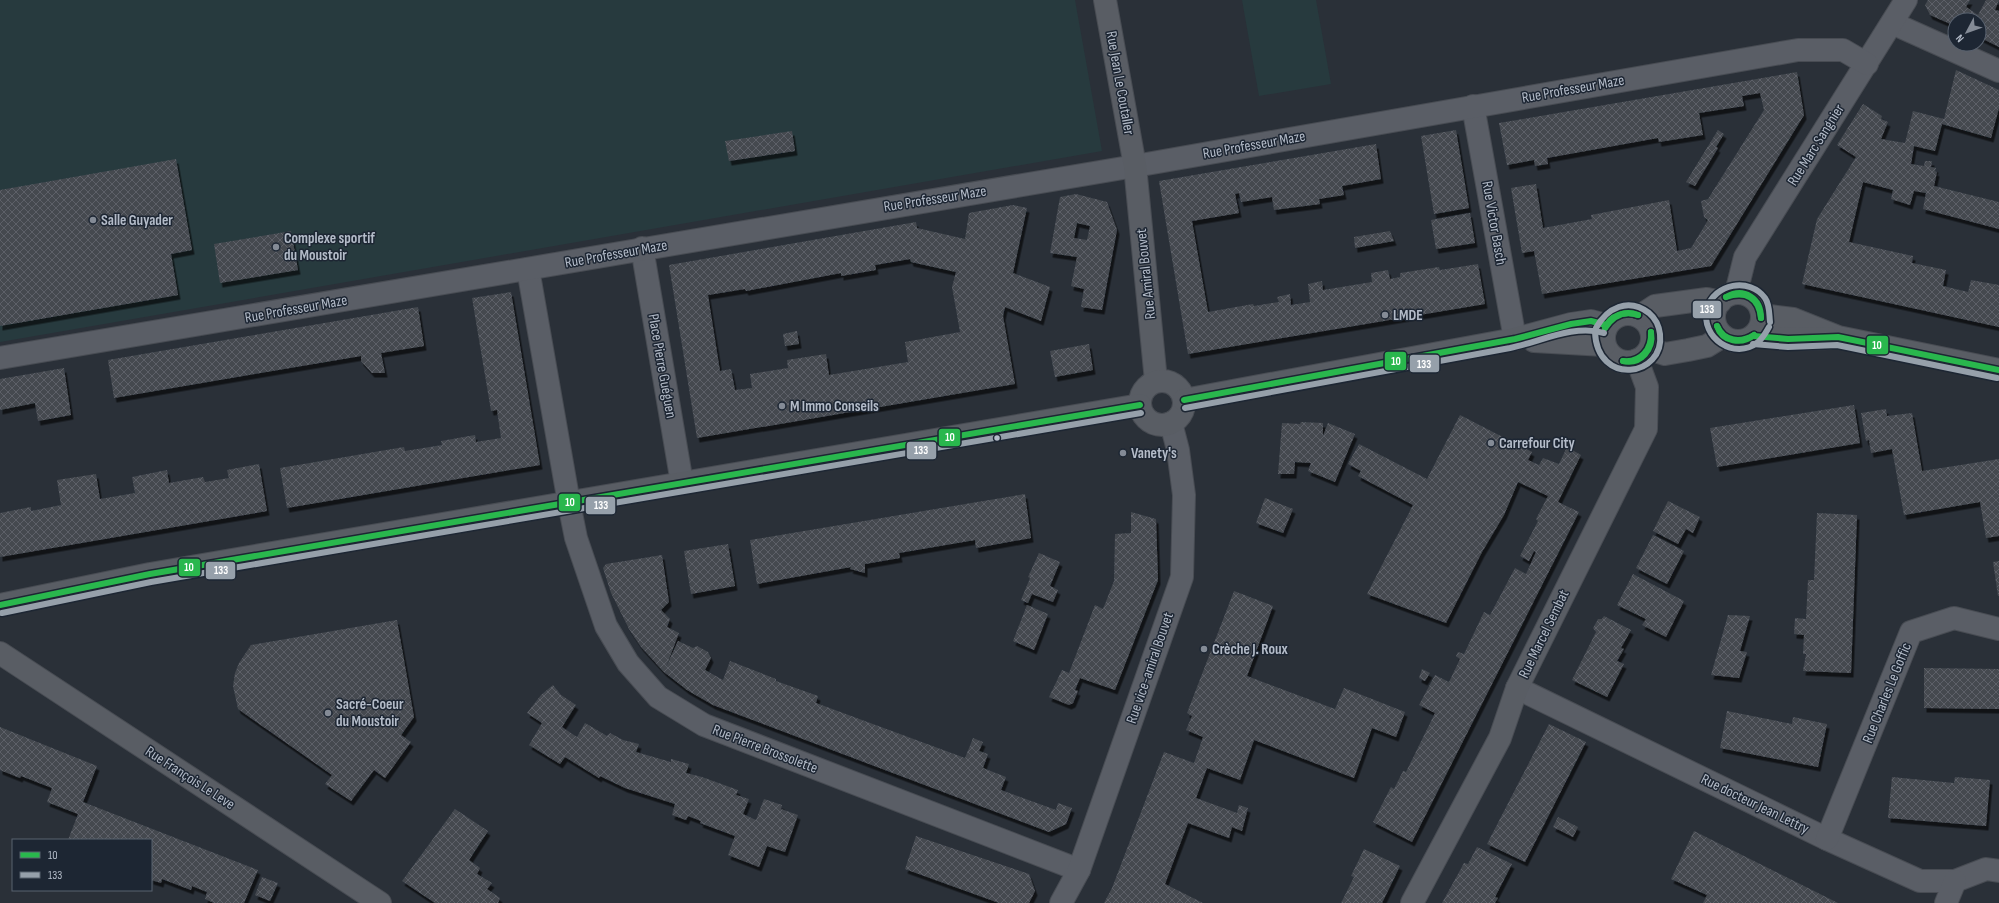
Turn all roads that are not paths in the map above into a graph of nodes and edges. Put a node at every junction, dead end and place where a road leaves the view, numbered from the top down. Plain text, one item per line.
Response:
1 (1105, 0) edge
2 (1906, 0) edge
3 (1892, 23) junction
4 (1867, 64) junction
5 (1999, 71) edge
6 (1473, 106) junction
7 (1135, 166) junction
8 (642, 248) junction
9 (528, 270) junction
10 (1728, 298) junction
11 (1762, 315) junction
12 (1640, 316) junction
13 (1605, 335) junction
14 (1723, 336) junction
15 (1754, 336) junction
16 (1838, 337) junction
17 (1515, 339) junction
18 (1643, 354) junction
19 (0, 358) edge
20 (1999, 370) edge
21 (1156, 381) junction
22 (1184, 400) junction
23 (1140, 405) junction
24 (1171, 423) junction
25 (682, 484) junction
26 (569, 503) junction
27 (0, 605) edge
28 (1999, 629) edge
29 (0, 653) edge
30 (1517, 688) junction
31 (1827, 839) junction
32 (1079, 870) junction
33 (1999, 871) edge
34 (1955, 881) junction
35 (380, 903) edge
36 (1061, 903) edge
37 (1412, 903) edge
38 (1946, 903) edge

1 - 7 main road, Rue Jean Le Coutaller
2 - 3 street, Rue Marc Sangnier
3 - 4 street, Rue Marc Sangnier
3 - 5 street
4 - 6 street, Rue Professeur Maze
4 - 10 street, Rue Marc Sangnier
6 - 7 street, Rue Professeur Maze
6 - 17 street, Rue Victor Basch
7 - 8 street, Rue Professeur Maze
7 - 21 main road, Rue Amiral Bouvet
8 - 9 street, Rue Professeur Maze
8 - 25 street, Place Pierre Guéguen
9 - 19 street, Rue Professeur Maze
9 - 26 street
10 - 11 main road
10 - 12 main road
10 - 14 main road
11 - 15 main road
11 - 16 main road
12 - 13 main road
12 - 18 main road
13 - 17 main road
13 - 18 main road
14 - 15 main road
14 - 18 main road
15 - 16 main road
16 - 20 main road
17 - 22 main road
18 - 30 main road, Rue Marcel Sembat
21 - 22 main road
21 - 23 main road
22 - 24 main road
23 - 24 main road
23 - 25 main road
24 - 32 street, Rue vice-amiral Bouvet
25 - 26 main road
26 - 27 main road
26 - 32 street, Rue Pierre Brossolette
28 - 31 street, Rue Charles Le Goffic
29 - 35 main road, Rue François Le Leve
30 - 31 street, Rue docteur Jean Lettry
30 - 37 main road, Rue Marcel Sembat
31 - 34 street, Rue docteur Jean Lettry
32 - 36 street, Rue vice-amiral Bouvet
33 - 34 street, Rue docteur Jean Lettry
34 - 38 street

